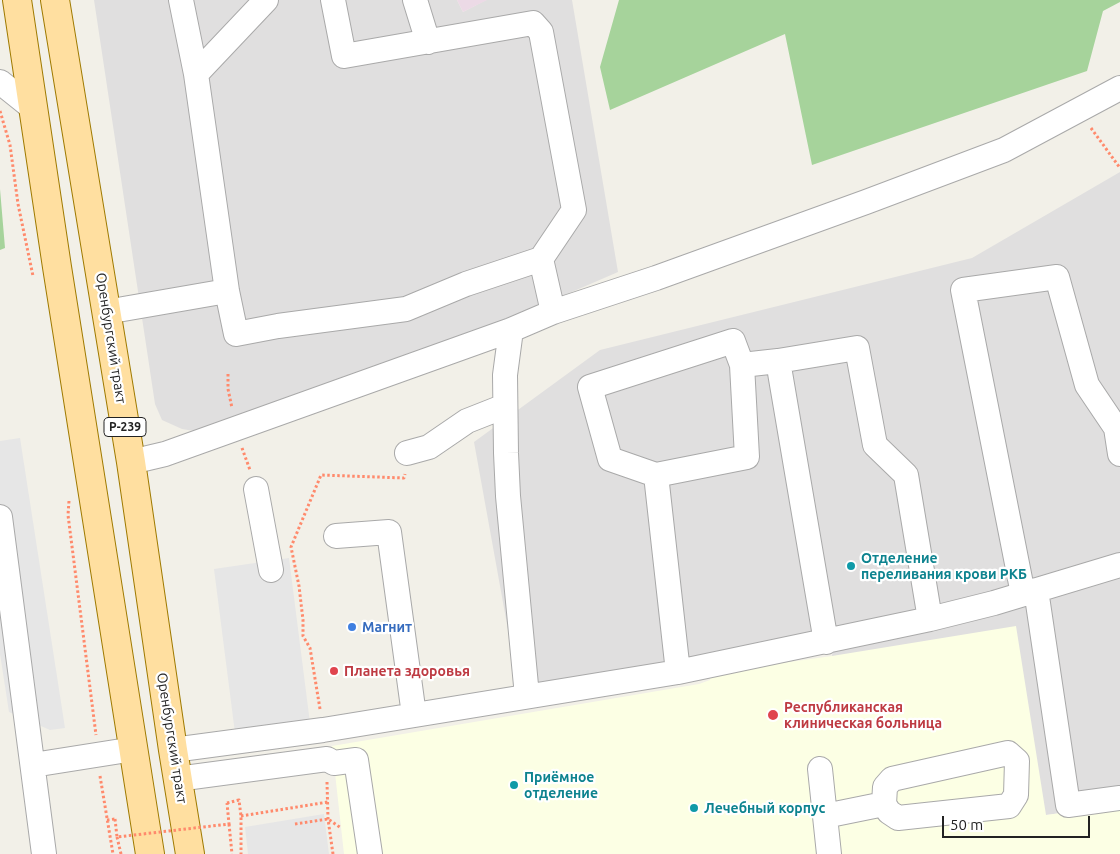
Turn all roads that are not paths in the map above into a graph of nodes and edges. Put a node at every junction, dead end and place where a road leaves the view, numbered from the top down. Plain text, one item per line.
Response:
1 (17, 0) edge
2 (55, 0) edge
3 (181, 0) edge
4 (266, 0) edge
5 (332, 0) edge
6 (415, 0) edge
7 (428, 42) junction
8 (196, 74) junction
9 (0, 82) edge
10 (1120, 88) edge
11 (34, 109) junction
12 (541, 259) junction
13 (227, 291) junction
14 (106, 312) junction
15 (553, 312) junction
16 (511, 330) junction
17 (778, 361) junction
18 (742, 365) junction
19 (505, 406) junction
20 (407, 453) road end
21 (1120, 454) edge
22 (131, 462) junction
23 (656, 475) junction
24 (256, 489) dead end
25 (0, 518) edge
26 (336, 536) dead end
27 (1120, 565) edge
28 (270, 570) dead end
29 (1029, 592) junction
30 (930, 619) junction
31 (826, 642) junction
32 (678, 672) junction
33 (527, 696) junction
34 (414, 715) junction
35 (134, 749) junction
36 (173, 750) junction
37 (33, 765) junction
38 (820, 769) dead end
39 (179, 785) junction
40 (1120, 798) edge
41 (884, 804) junction
42 (825, 816) junction
43 (44, 854) edge
44 (150, 854) edge
45 (190, 854) edge
46 (370, 854) edge
47 (829, 854) edge

1 - 11 main road, Р-239
2 - 14 main road, Оренбургский тракт / Р-239
3 - 8 street
4 - 8 street
5 - 7 street
6 - 7 street
7 - 12 street
8 - 13 street
9 - 11 street
10 - 15 street
11 - 35 main road, Р-239
12 - 13 street
12 - 15 street
13 - 14 street
14 - 22 main road, Оренбургский тракт / Р-239
15 - 16 street
16 - 19 street
16 - 22 street
17 - 18 street
17 - 30 street
17 - 31 street
18 - 23 street
18 - 23 street
19 - 20 street
19 - 33 street
21 - 29 street
22 - 36 main road, Оренбургский тракт / Р-239
23 - 32 street
24 - 28 street
25 - 37 street
26 - 34 street
27 - 29 street
29 - 30 street
29 - 40 street
30 - 31 street
31 - 32 street
32 - 33 street
33 - 34 street
34 - 36 street
35 - 37 street
35 - 44 main road, Р-239
36 - 39 main road, Оренбургский тракт / Р-239
37 - 43 street
38 - 42 street
39 - 45 main road, Оренбургский тракт / Р-239
39 - 46 street
41 - 41 street
41 - 42 street
42 - 47 street

